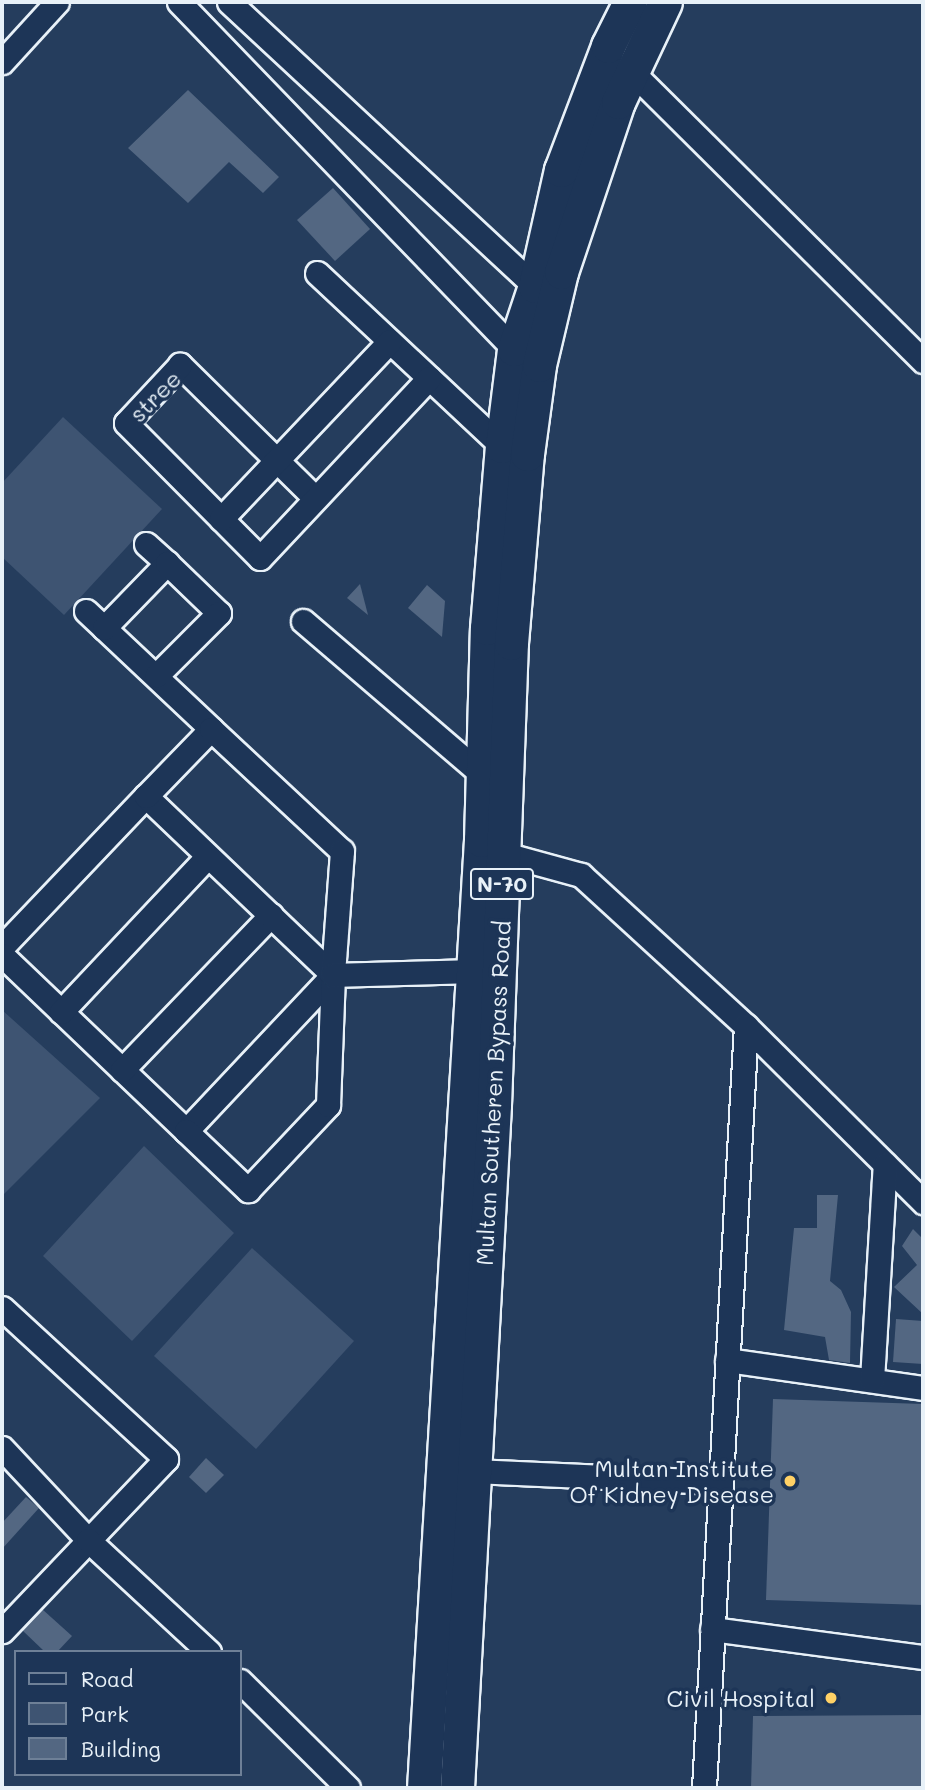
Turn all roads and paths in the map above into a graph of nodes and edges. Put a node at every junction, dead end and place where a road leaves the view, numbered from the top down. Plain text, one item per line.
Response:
1 (57, 2) edge
2 (179, 2) edge
3 (229, 2) edge
4 (630, 2) edge
5 (665, 2) edge
6 (2, 62) edge
7 (632, 72) junction
8 (317, 273) dead end
9 (535, 286) junction
10 (390, 341) junction
11 (514, 349) junction
12 (923, 361) edge
13 (429, 378) junction
14 (502, 446) junction
15 (278, 462) junction
16 (315, 498) junction
17 (221, 519) junction
18 (146, 544) dead end
19 (167, 563) junction
20 (86, 611) dead end
21 (303, 621) dead end
22 (104, 628) junction
23 (157, 675) junction
24 (211, 729) junction
25 (484, 775) junction
26 (146, 796) junction
27 (504, 855) junction
28 (208, 856) junction
29 (271, 915) junction
30 (2, 947) edge
31 (2, 955) edge
32 (474, 971) junction
33 (333, 975) junction
34 (61, 1012) junction
35 (746, 1026) junction
36 (121, 1070) junction
37 (186, 1131) junction
38 (885, 1164) junction
39 (923, 1202) edge
40 (2, 1308) edge
41 (727, 1360) junction
42 (872, 1380) junction
43 (923, 1388) edge
44 (2, 1448) edge
45 (474, 1471) junction
46 (720, 1482) junction
47 (88, 1540) junction
48 (712, 1629) junction
49 (2, 1631) edge
50 (207, 1650) edge
51 (923, 1657) edge
52 (242, 1683) edge
53 (348, 1788) edge
54 (424, 1788) edge
55 (457, 1788) edge
56 (704, 1788) edge

1 - 6 street
2 - 11 street
3 - 9 street
4 - 9 highway, Multan Southeren Bypass Road / N-70
5 - 7 highway, Multan Southeren Bypass Road / N-70
7 - 12 street
7 - 27 highway, Multan Southeren Bypass Road / N-70
8 - 10 street
9 - 11 highway, Multan Southeren Bypass Road / N-70
10 - 13 street
10 - 15 street
11 - 14 highway, Multan Southeren Bypass Road / N-70
13 - 14 street
13 - 16 street, stree
14 - 25 highway, Multan Southeren Bypass Road / N-70
15 - 16 street, stree
15 - 17 street
15 - 17 street, stree
16 - 17 street, stree
18 - 19 street
19 - 22 street
19 - 23 street
20 - 22 street
21 - 25 street
22 - 23 street
23 - 24 street
24 - 26 street
24 - 33 street
25 - 32 highway, Multan Southeren Bypass Road / N-70
26 - 28 street
26 - 30 street
27 - 35 street
27 - 45 highway, Multan Southeren Bypass Road / N-70
28 - 29 street
28 - 34 street
29 - 33 street
29 - 36 street
31 - 34 street
32 - 33 street
32 - 54 highway, Multan Southeren Bypass Road / N-70
33 - 37 street
33 - 37 street
34 - 36 street
35 - 38 street
35 - 41 street
36 - 37 street
38 - 39 street
38 - 42 street
40 - 47 street
41 - 42 street
41 - 46 street
42 - 43 street
44 - 47 street
45 - 46 street
45 - 55 highway, Multan Southeren Bypass Road / N-70
46 - 48 street
47 - 49 street
47 - 50 street
48 - 51 street
48 - 56 street
52 - 53 street

